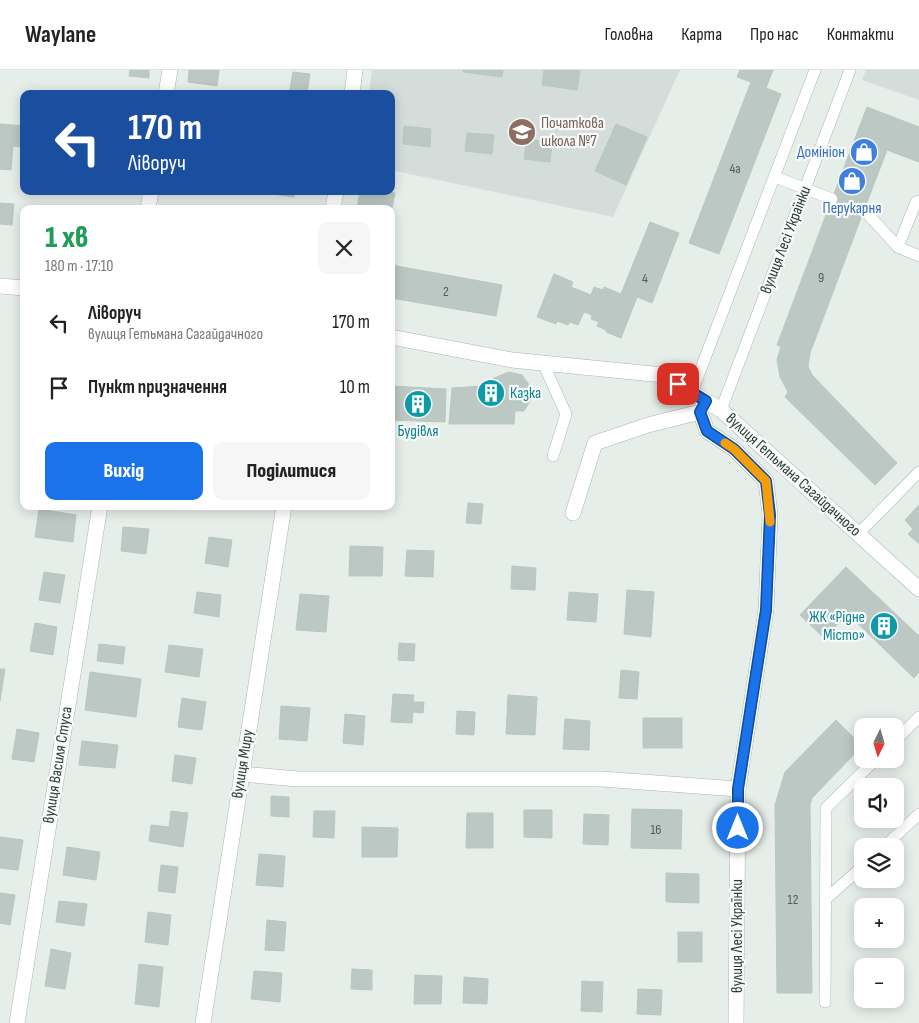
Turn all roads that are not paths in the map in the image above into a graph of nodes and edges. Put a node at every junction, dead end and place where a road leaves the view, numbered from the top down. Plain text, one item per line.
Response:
1 (170, 70) edge
2 (356, 70) edge
3 (815, 70) edge
4 (850, 70) edge
5 (167, 90) edge
6 (353, 90) edge
7 (774, 176) junction
8 (805, 189) junction
9 (832, 199) dead end
10 (919, 201) edge
11 (864, 210) dead end
12 (898, 247) junction
13 (919, 256) edge
14 (0, 286) edge
15 (20, 288) edge
16 (395, 338) edge
17 (543, 364) junction
18 (692, 392) junction
19 (703, 406) junction
20 (721, 410) junction
21 (553, 456) dead end
22 (919, 472) edge
23 (99, 510) edge
24 (283, 510) edge
25 (573, 514) dead end
26 (858, 534) junction
27 (919, 589) edge
28 (919, 717) edge
29 (904, 732) edge
30 (867, 768) edge
31 (241, 774) junction
32 (738, 789) junction
33 (919, 814) edge
34 (894, 838) edge
35 (854, 874) edge
36 (827, 898) junction
37 (825, 1002) dead end
38 (17, 1023) edge
39 (203, 1023) edge
40 (736, 1023) edge

1 - 5 street
2 - 6 street
3 - 7 lane, вулиця Лесі Українки
4 - 8 lane, вулиця Лесі Українки
7 - 8 lane
7 - 18 lane, вулиця Лесі Українки
8 - 9 lane
8 - 20 lane, вулиця Лесі Українки
10 - 12 lane
11 - 12 lane
12 - 13 lane
14 - 15 street
16 - 17 street, вулиця Гетьмана Сагайдачного
17 - 18 street, вулиця Гетьмана Сагайдачного
17 - 21 lane
18 - 19 street, вулиця Гетьмана Сагайдачного
19 - 20 street, вулиця Гетьмана Сагайдачного
19 - 25 street
19 - 32 street, вулиця Лесі Українки
20 - 26 street, вулиця Гетьмана Сагайдачного
22 - 26 lane
23 - 38 street, вулиця Василя Стуса
24 - 31 street, вулиця Миру
26 - 27 street, вулиця Гетьмана Сагайдачного
28 - 29 lane
30 - 36 lane
31 - 32 street
31 - 39 street, вулиця Миру
32 - 40 street, вулиця Лесі Українки
33 - 34 lane
35 - 36 lane
36 - 37 lane

